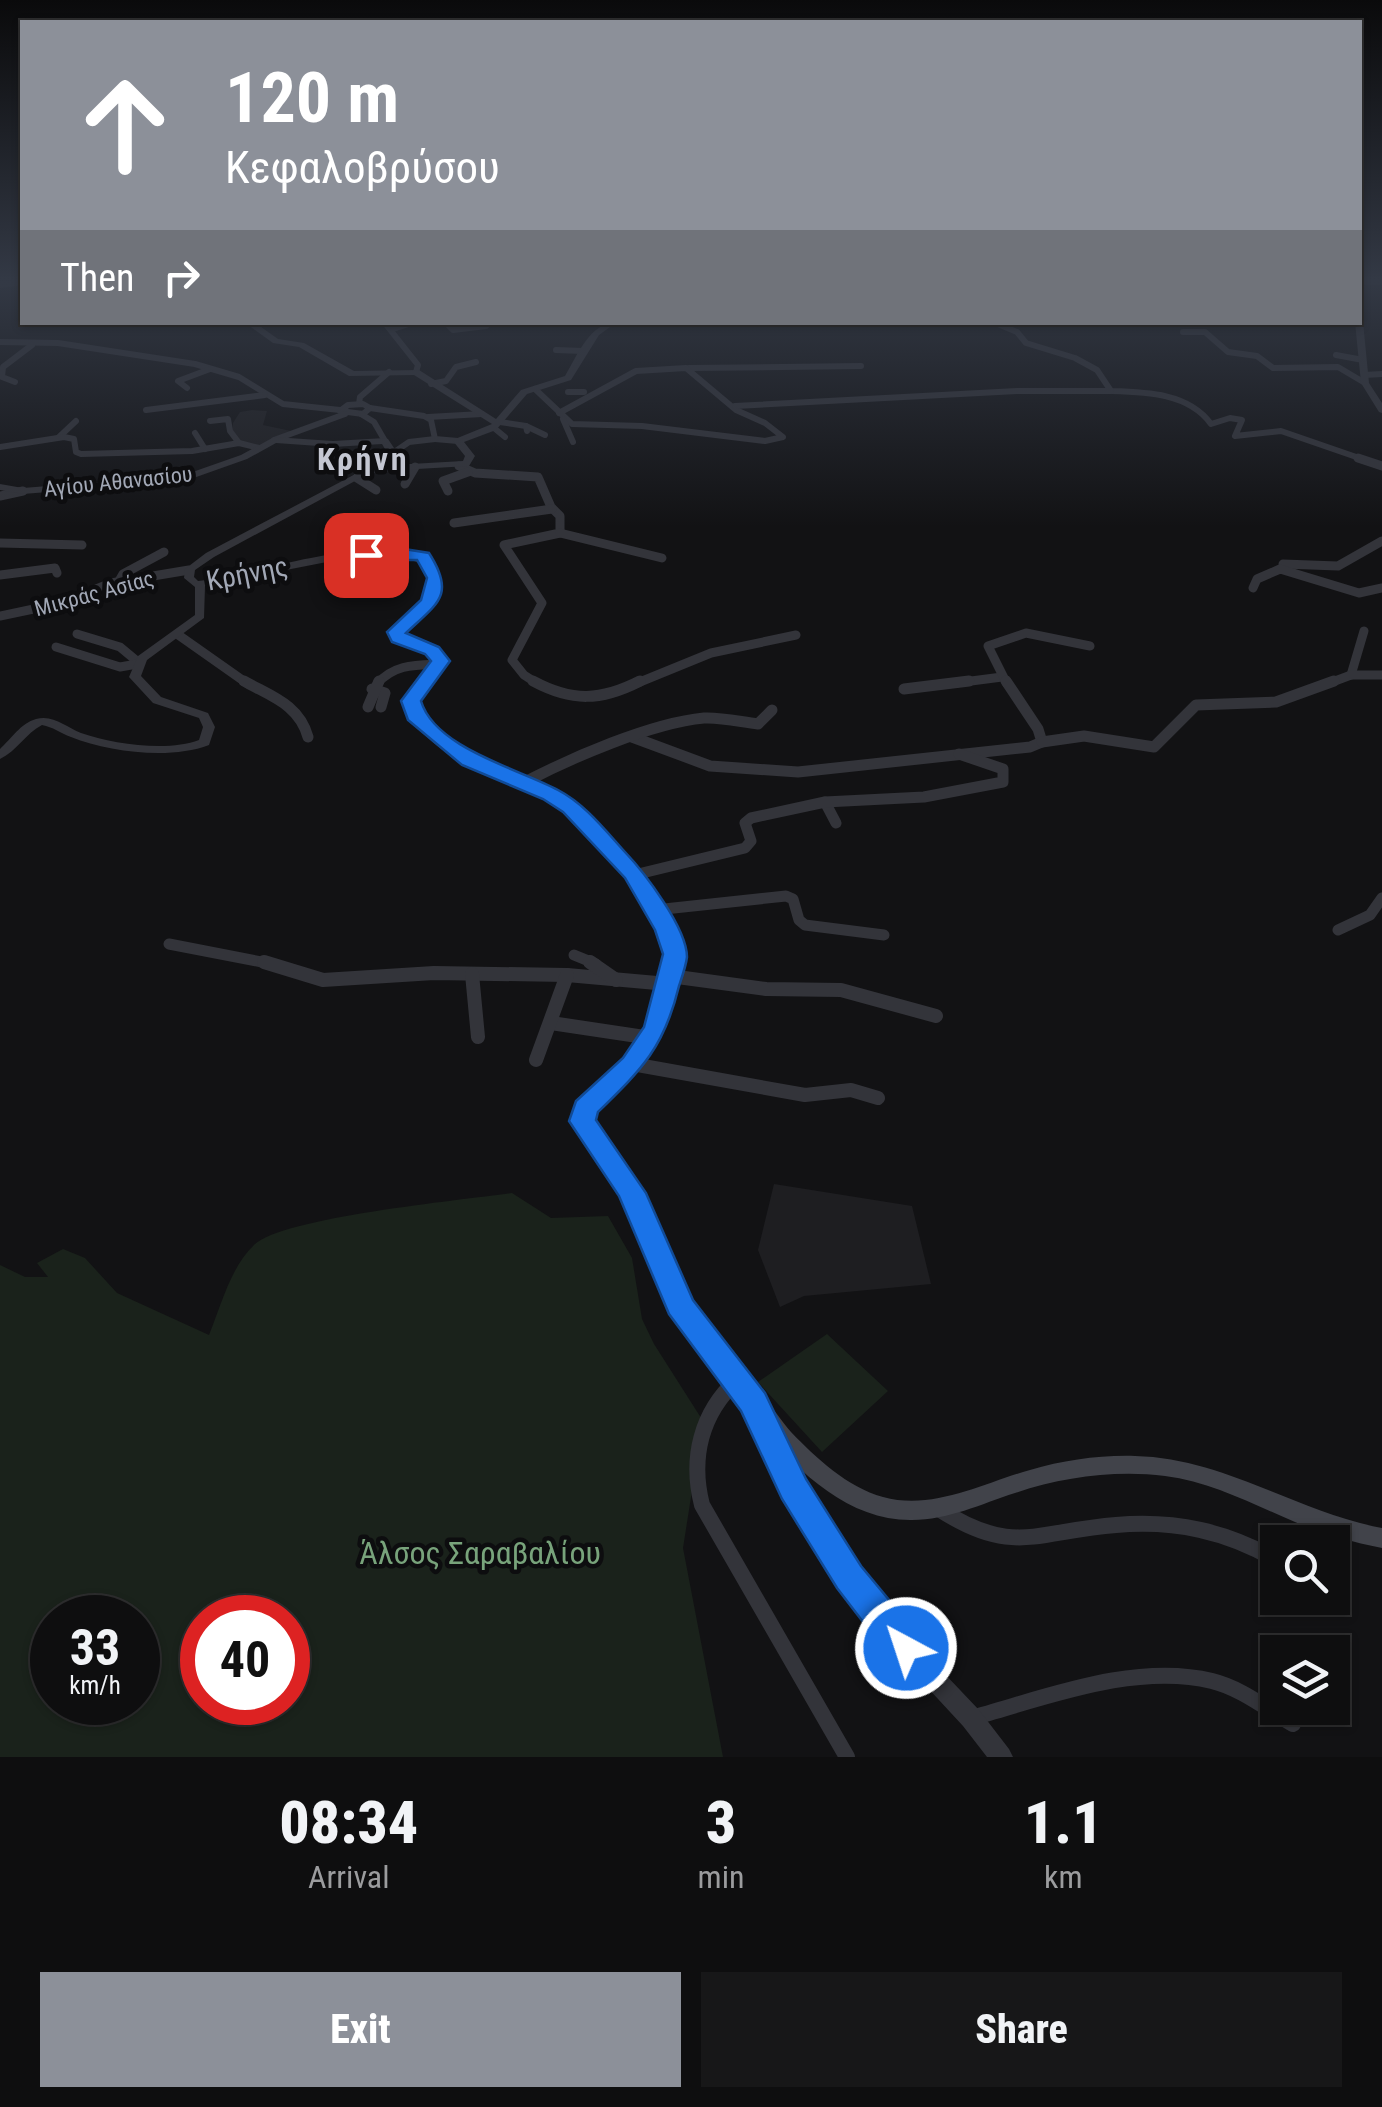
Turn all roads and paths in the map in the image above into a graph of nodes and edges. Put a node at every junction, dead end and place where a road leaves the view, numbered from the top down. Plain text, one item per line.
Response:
1 (10, 363) edge
2 (181, 363) edge
3 (333, 363) edge
4 (417, 363) edge
5 (471, 363) edge
6 (576, 363) edge
7 (835, 363) edge
8 (847, 363) edge
9 (1085, 363) edge
10 (1266, 363) edge
11 (1363, 363) edge
12 (861, 366) dead end
13 (212, 368) junction
14 (689, 368) junction
15 (390, 372) junction
16 (416, 372) junction
17 (1382, 374) edge
18 (566, 380) junction
19 (1365, 380) junction
20 (14, 382) dead end
21 (1382, 382) edge
22 (432, 384) junction
23 (187, 388) dead end
24 (535, 389) junction
25 (1111, 391) junction
26 (584, 392) dead end
27 (264, 395) junction
28 (359, 404) junction
29 (735, 406) junction
30 (370, 408) junction
31 (146, 410) dead end
32 (1382, 410) edge
33 (342, 412) junction
34 (361, 414) junction
35 (482, 414) junction
36 (561, 416) junction
37 (428, 417) junction
38 (76, 421) dead end
39 (210, 421) dead end
40 (497, 425) junction
41 (194, 433) dead end
42 (544, 435) dead end
43 (59, 437) junction
44 (504, 437) dead end
45 (435, 438) junction
46 (274, 440) junction
47 (385, 441) junction
48 (458, 441) junction
49 (574, 442) dead end
50 (240, 443) junction
51 (0, 447) edge
52 (259, 448) junction
53 (204, 450) junction
54 (392, 453) junction
55 (1382, 466) edge
56 (415, 467) junction
57 (387, 468) junction
58 (465, 469) junction
59 (357, 478) junction
60 (405, 484) dead end
61 (0, 486) edge
62 (23, 490) junction
63 (376, 490) dead end
64 (448, 491) dead end
65 (0, 496) edge
66 (552, 509) junction
67 (477, 512) dead end
68 (490, 520) junction
69 (454, 522) dead end
70 (560, 533) junction
71 (1382, 541) edge
72 (0, 543) edge
73 (82, 545) dead end
74 (164, 552) dead end
75 (662, 558) dead end
76 (1283, 564) dead end
77 (189, 570) junction
78 (57, 572) dead end
79 (0, 575) edge
80 (118, 581) junction
81 (200, 585) junction
82 (1253, 588) dead end
83 (1382, 588) edge
84 (0, 616) edge
85 (1364, 631) dead end
86 (77, 634) dead end
87 (177, 634) junction
88 (796, 635) dead end
89 (1090, 646) dead end
90 (56, 647) dead end
91 (138, 663) junction
92 (440, 664) junction
93 (1351, 674) junction
94 (1382, 675) edge
95 (1002, 677) junction
96 (372, 689) junction
97 (904, 689) dead end
98 (368, 707) dead end
99 (380, 707) dead end
100 (772, 710) dead end
101 (632, 737) junction
102 (308, 738) dead end
103 (1042, 742) junction
104 (954, 752) junction
105 (0, 755) edge
106 (523, 783) junction
107 (825, 802) junction
108 (836, 824) dead end
109 (634, 875) junction
110 (1382, 898) edge
111 (655, 910) junction
112 (1338, 930) dead end
113 (884, 936) dead end
114 (169, 944) dead end
115 (574, 955) dead end
116 (472, 974) junction
117 (567, 975) junction
118 (616, 980) junction
119 (669, 980) junction
120 (936, 1016) dead end
121 (551, 1023) junction
122 (478, 1038) dead end
123 (651, 1038) junction
124 (536, 1060) dead end
125 (632, 1064) junction
126 (878, 1098) dead end
127 (737, 1380) junction
128 (754, 1403) junction
129 (936, 1507) junction
130 (1313, 1525) edge
131 (1350, 1536) edge
132 (1382, 1538) edge
133 (1260, 1551) edge
134 (1260, 1706) edge
135 (971, 1718) junction
136 (847, 1757) edge
137 (1001, 1757) edge

1 - 20 street
2 - 13 street
3 - 15 street
4 - 16 street
5 - 22 street
6 - 18 street
7 - 14 street
8 - 12 street
9 - 25 street
10 - 19 street
11 - 19 street
13 - 23 street
13 - 27 street
14 - 29 street
14 - 36 street
15 - 16 street
15 - 28 street
16 - 22 street
17 - 19 street
18 - 24 street
18 - 26 street
19 - 21 street
19 - 32 street
22 - 35 street
24 - 36 street
24 - 40 street
25 - 29 street
25 - 55 street
27 - 31 street
27 - 33 street
28 - 30 street
28 - 33 street, Αγίου Αθανασίου
29 - 36 street
30 - 34 street
30 - 37 street
33 - 34 street
33 - 46 street, Αγίου Αθανασίου
34 - 47 street
35 - 37 street
35 - 40 street
36 - 49 street
37 - 45 street
38 - 43 street
39 - 50 street
40 - 42 street
40 - 44 street
40 - 48 street
41 - 53 street
43 - 51 street
43 - 53 street
45 - 48 street
45 - 54 street
46 - 47 street
46 - 52 street, Αγίου Αθανασίου
47 - 54 street
48 - 58 street
50 - 52 street
50 - 53 street
52 - 62 street, Αγίου Αθανασίου
54 - 57 street
56 - 57 street, Μικράς Ασίας
56 - 58 street, Μικράς Ασίας
56 - 60 street
57 - 59 street, Μικράς Ασίας
58 - 64 street
58 - 66 street
59 - 63 street
59 - 77 street, Μικράς Ασίας
61 - 62 street, Αγίου Αθανασίου
62 - 65 street
66 - 68 street
66 - 70 street
67 - 68 street
68 - 69 street
70 - 75 street
70 - 88 street
71 - 76 street
72 - 73 street, Μικράς Ασίας
74 - 80 street
77 - 80 street, Μικράς Ασίας
77 - 81 street, Κρήνης
78 - 79 street
80 - 84 street, Μικράς Ασίας
81 - 87 street
81 - 92 street, Κρήνης
82 - 83 street
85 - 93 street
86 - 91 street
87 - 91 street
87 - 102 street
89 - 95 street
90 - 91 street
91 - 105 street
92 - 96 street
92 - 106 street
93 - 94 street
93 - 103 street
95 - 97 street
95 - 103 street
96 - 98 street
96 - 99 street
100 - 101 street
101 - 104 street
101 - 106 street
103 - 104 street
104 - 107 street
106 - 109 street
107 - 108 street
107 - 109 street
109 - 111 street
110 - 112 street
111 - 113 street
111 - 119 street
114 - 116 street
115 - 118 street
116 - 117 street
116 - 122 street
117 - 118 street
117 - 121 street
118 - 119 street
119 - 120 street
119 - 123 street
121 - 123 street
121 - 124 street
123 - 125 street
125 - 126 street
125 - 127 street
127 - 128 street
127 - 136 street
128 - 129 main road
128 - 135 street
129 - 130 main road
129 - 133 street
131 - 132 main road
134 - 135 street
135 - 137 street

